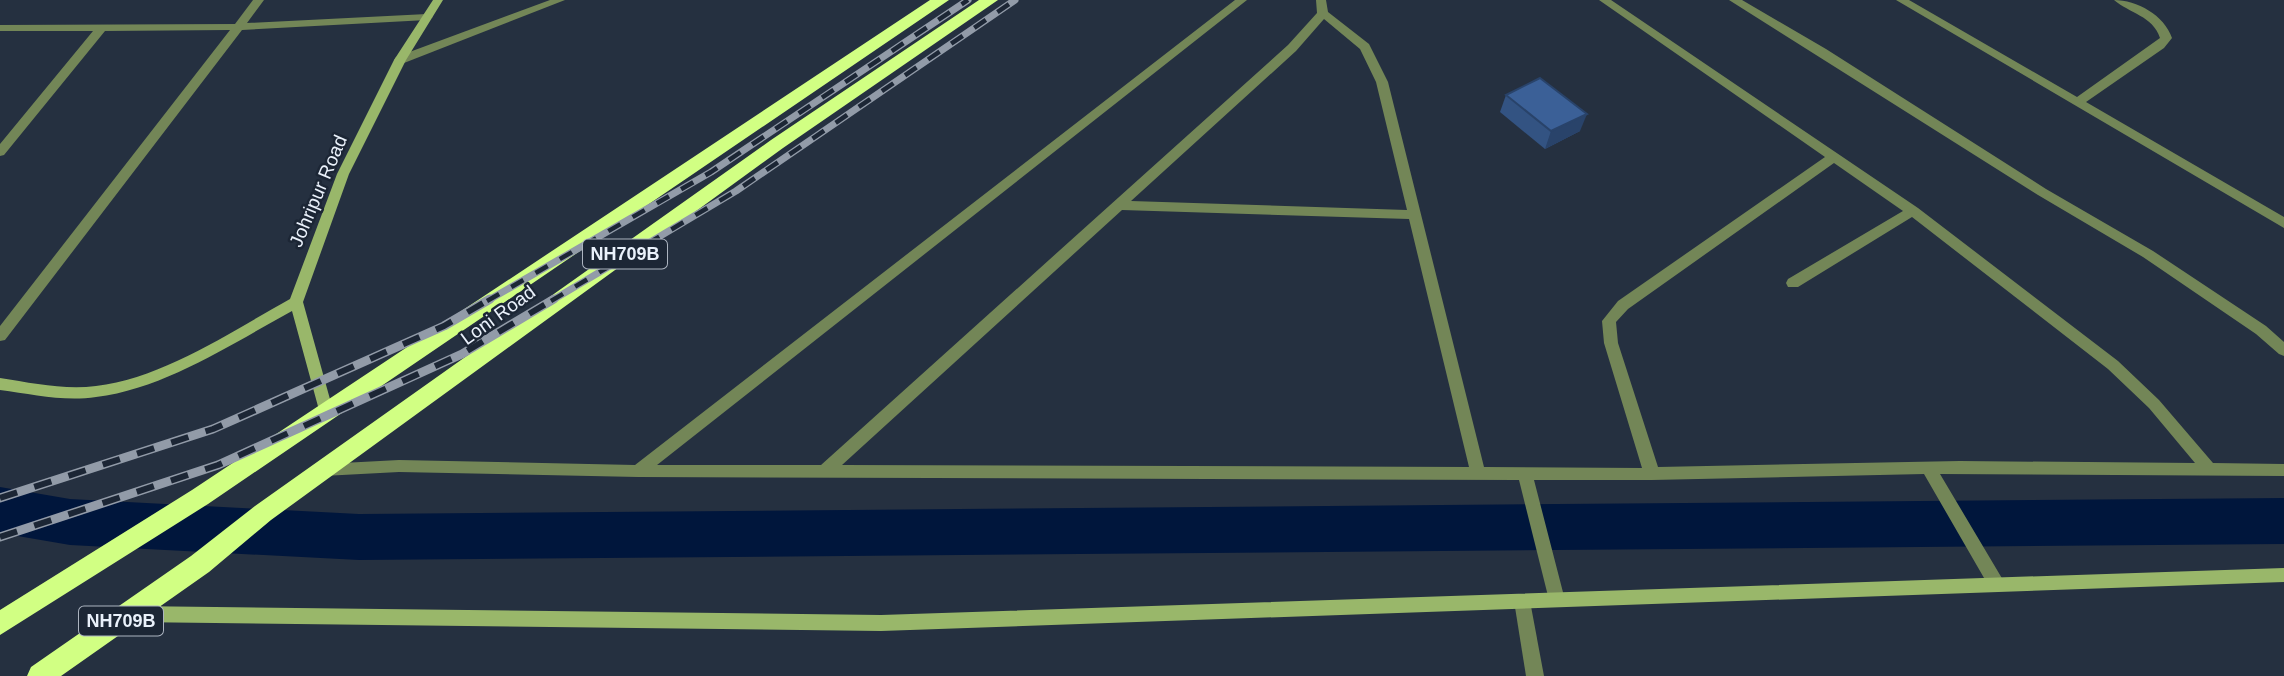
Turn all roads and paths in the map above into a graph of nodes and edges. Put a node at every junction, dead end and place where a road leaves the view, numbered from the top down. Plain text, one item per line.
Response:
1 (259, 0) edge
2 (438, 0) edge
3 (560, 0) edge
4 (941, 0) edge
5 (990, 0) edge
6 (1242, 0) edge
7 (1604, 0) edge
8 (1734, 0) edge
9 (1900, 0) edge
10 (2119, 0) edge
11 (1322, 6) edge
12 (427, 17) junction
13 (239, 27) junction
14 (0, 29) edge
15 (100, 30) junction
16 (400, 61) junction
17 (2078, 102) junction
18 (0, 152) edge
19 (1833, 158) junction
20 (702, 160) junction
21 (730, 177) junction
22 (1121, 205) junction
23 (1913, 211) junction
24 (1415, 215) junction
25 (2284, 223) edge
26 (1793, 283) dead end
27 (296, 302) junction
28 (0, 336) edge
29 (2284, 350) edge
30 (0, 384) edge
31 (327, 410) junction
32 (1928, 468) junction
33 (2210, 470) junction
34 (2284, 470) edge
35 (322, 471) junction
36 (638, 471) junction
37 (825, 471) junction
38 (1478, 473) junction
39 (1525, 473) junction
40 (1652, 474) junction
41 (2284, 575) edge
42 (1997, 585) junction
43 (1557, 600) junction
44 (1522, 601) junction
45 (131, 614) junction
46 (0, 624) edge
47 (40, 676) edge
48 (1535, 676) edge

1 - 13 street
2 - 12 street, Johripur Road
3 - 16 street
4 - 20 highway, Loni Road / NH709B
5 - 21 highway, Loni Road / NH709B
6 - 36 street
7 - 19 street
8 - 29 street
9 - 17 street
10 - 17 street
11 - 22 street
11 - 24 street
12 - 13 street
12 - 16 street, Johripur Road
13 - 15 street
13 - 28 street
14 - 15 street
15 - 18 street
16 - 27 street, Johripur Road
17 - 25 street
19 - 23 street
19 - 40 street
20 - 21 highway
20 - 31 highway, Loni Road / NH709B
21 - 35 highway, Loni Road / NH709B
22 - 24 street
22 - 37 street
23 - 26 street
23 - 33 street
24 - 38 street
27 - 30 street
27 - 31 street
31 - 46 highway, Loni Road / NH709B
32 - 33 street
32 - 40 street
32 - 42 street
33 - 34 street
35 - 36 street
35 - 45 highway, Loni Road / NH709B
36 - 37 street
37 - 38 street
38 - 39 street
39 - 40 street
39 - 43 street
41 - 42 street
42 - 43 street
43 - 44 street
44 - 45 street
44 - 48 street
45 - 47 highway, Loni Road / NH709B

